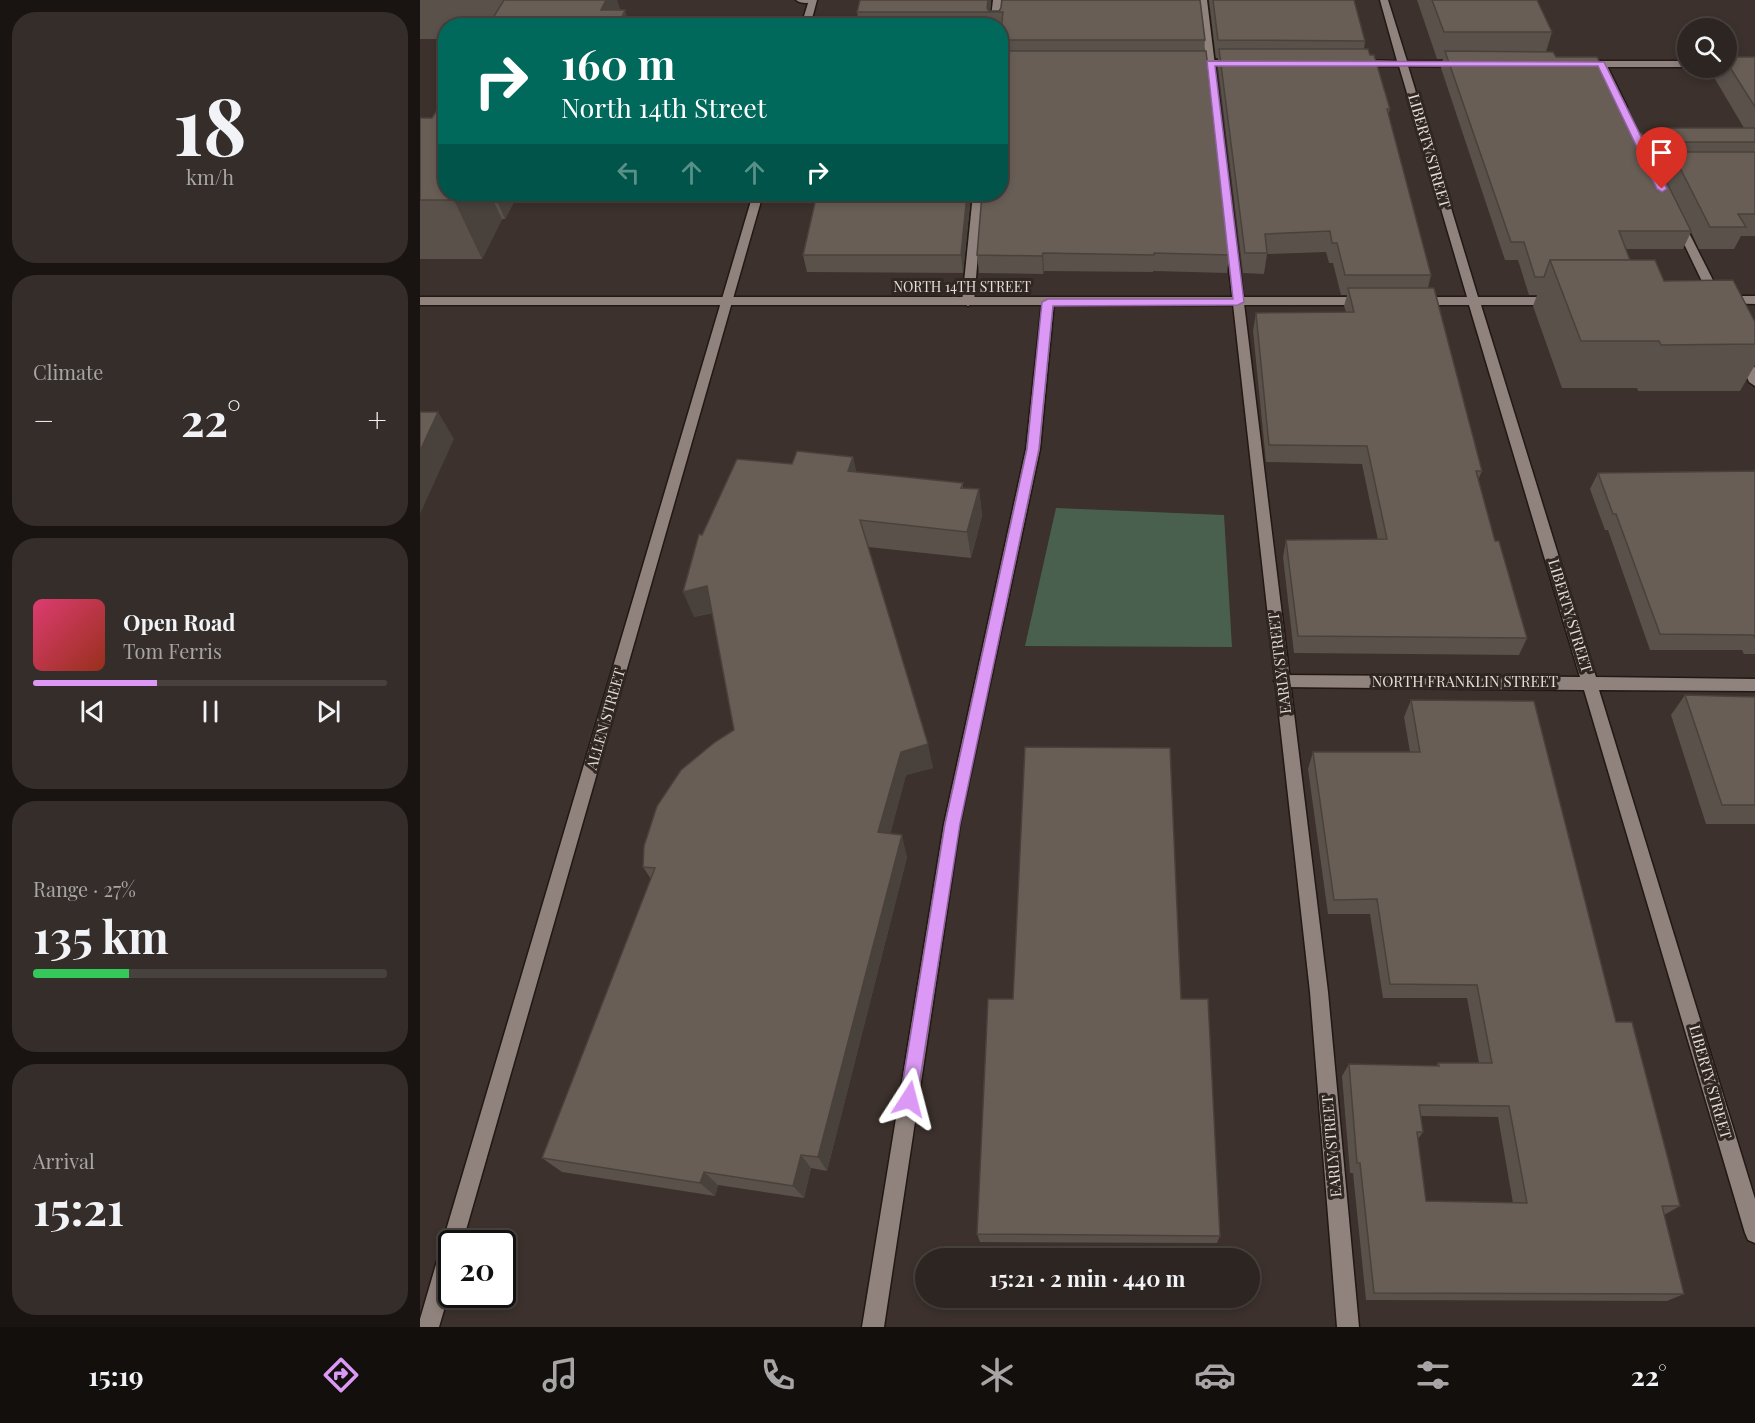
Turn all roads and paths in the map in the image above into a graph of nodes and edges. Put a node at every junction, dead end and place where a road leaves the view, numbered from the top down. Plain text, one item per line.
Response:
1 (800, 0) edge
2 (812, 0) edge
3 (997, 0) edge
4 (1203, 0) edge
5 (1384, 0) edge
6 (807, 18) edge
7 (995, 18) edge
8 (1176, 63) edge
9 (1210, 63) junction
10 (1254, 63) edge
11 (1345, 63) edge
12 (1403, 63) junction
13 (1473, 64) edge
14 (1566, 64) edge
15 (1601, 64) junction
16 (1677, 64) edge
17 (1627, 116) edge
18 (756, 201) edge
19 (977, 201) edge
20 (1672, 210) edge
21 (1755, 300) edge
22 (420, 301) edge
23 (1378, 301) edge
24 (1402, 301) edge
25 (1473, 301) junction
26 (1566, 301) edge
27 (728, 302) junction
28 (968, 302) junction
29 (1048, 302) junction
30 (1238, 302) junction
31 (1736, 341) edge
32 (1755, 381) edge
33 (1282, 681) junction
34 (1591, 683) junction
35 (1755, 685) edge
36 (456, 1230) edge
37 (1755, 1233) edge
38 (438, 1293) edge
39 (428, 1327) edge
40 (873, 1327) edge
41 (1348, 1327) edge

1 - 2 street
2 - 6 street
3 - 7 street
4 - 9 street, EARLY STREET
5 - 12 street, LIBERTY STREET
8 - 9 street
9 - 10 street
9 - 30 street, EARLY STREET
11 - 12 street
12 - 13 street
12 - 25 street, LIBERTY STREET
14 - 15 street
15 - 16 street
15 - 17 street
18 - 27 street, ALLEN STREET
19 - 28 street
20 - 21 street
22 - 27 street, NORTH 14TH STREET
23 - 30 street, NORTH 14TH STREET
24 - 25 street
25 - 26 street
25 - 34 street, LIBERTY STREET
27 - 28 street, NORTH 14TH STREET
27 - 36 street, ALLEN STREET
28 - 29 street, NORTH 14TH STREET
29 - 30 street, NORTH 14TH STREET
29 - 40 street
30 - 33 street, EARLY STREET
31 - 32 street
33 - 34 street, NORTH FRANKLIN STREET
33 - 41 street, EARLY STREET
34 - 35 street, NORTH FRANKLIN STREET
34 - 37 street, LIBERTY STREET
38 - 39 street, ALLEN STREET

